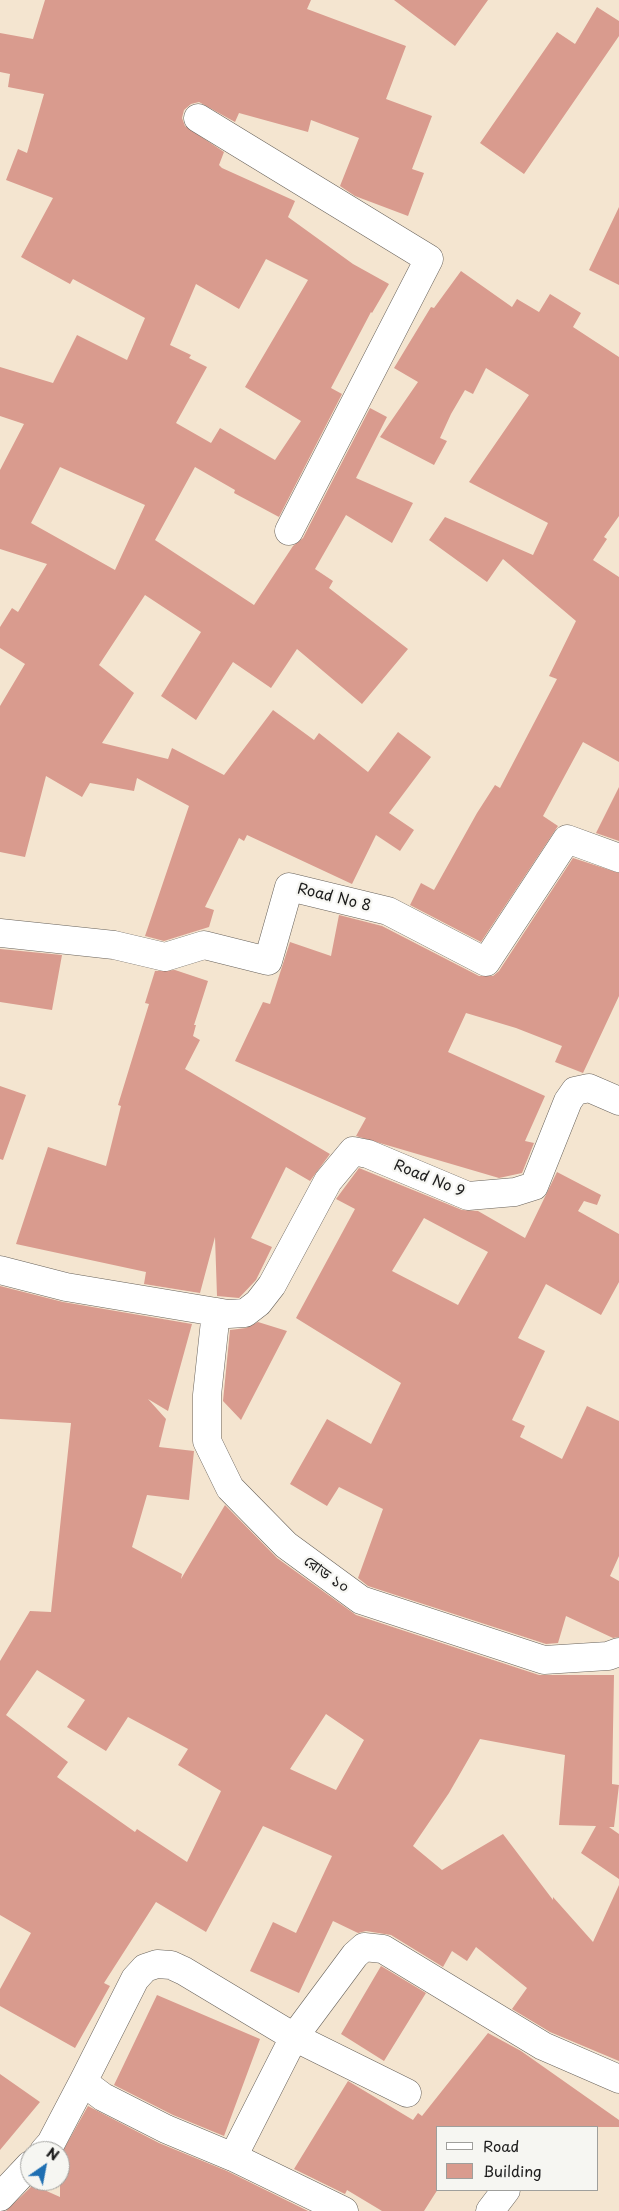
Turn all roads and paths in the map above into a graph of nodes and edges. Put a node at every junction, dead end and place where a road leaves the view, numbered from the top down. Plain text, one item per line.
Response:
1 (198, 118) dead end
2 (289, 531) dead end
3 (619, 858) edge
4 (0, 933) edge
5 (619, 1101) edge
6 (0, 1270) edge
7 (216, 1312) junction
8 (619, 1652) edge
9 (294, 2037) junction
10 (619, 2079) edge
11 (83, 2082) junction
12 (407, 2093) dead end
13 (52, 2141) edge
14 (233, 2157) junction
15 (20, 2176) edge
16 (505, 2191) edge
17 (0, 2197) edge
18 (344, 2211) edge
19 (490, 2211) edge

1 - 2 street
3 - 4 street, Road No 8
5 - 7 street, Road No 9
6 - 7 street
7 - 8 street, রোড ১০
9 - 10 street
9 - 11 street
9 - 12 street
9 - 14 street
11 - 13 street
11 - 14 street
14 - 18 street
15 - 17 street
16 - 19 street

